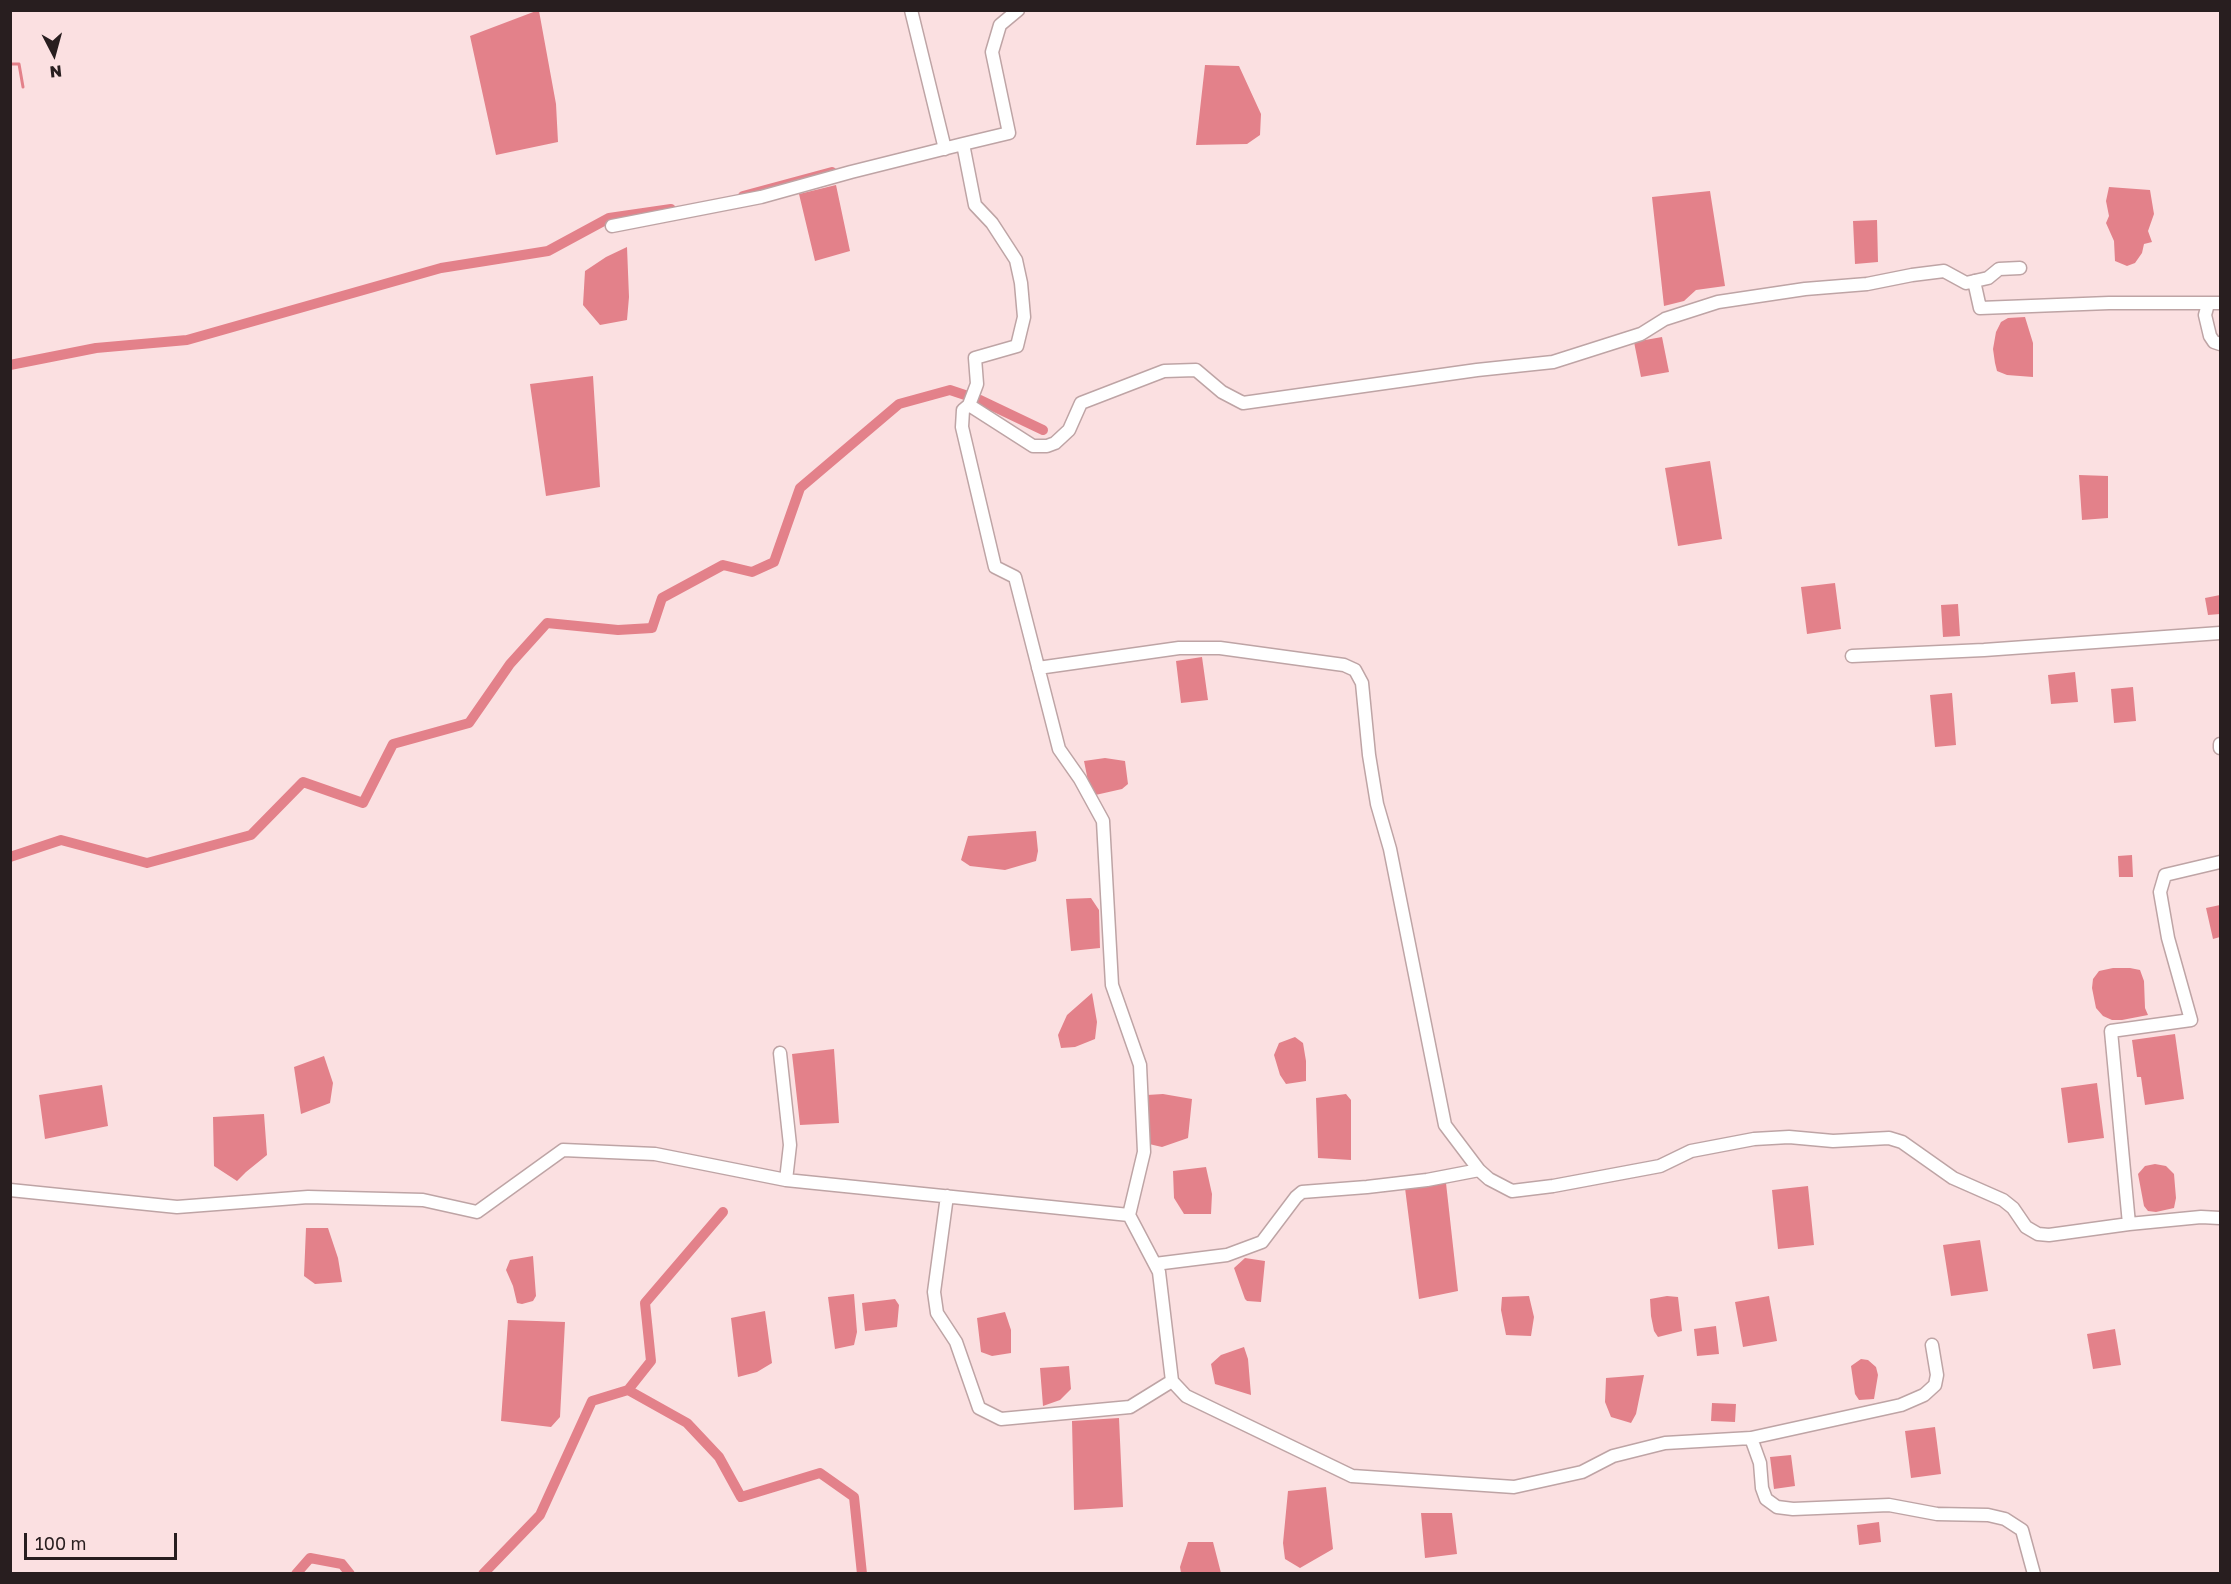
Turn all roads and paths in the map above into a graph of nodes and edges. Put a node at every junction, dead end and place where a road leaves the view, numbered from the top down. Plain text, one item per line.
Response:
1 (911, 10) edge
2 (1017, 10) edge
3 (963, 144) junction
4 (945, 149) junction
5 (612, 226) dead end
6 (2020, 268) dead end
7 (1974, 282) junction
8 (2214, 303) edge
9 (2220, 344) edge
10 (969, 405) junction
11 (2220, 633) edge
12 (1852, 656) dead end
13 (1038, 668) junction
14 (2220, 862) edge
15 (780, 1053) dead end
16 (1479, 1170) junction
17 (786, 1180) junction
18 (10, 1190) edge
19 (947, 1196) junction
20 (1129, 1215) junction
21 (2220, 1218) edge
22 (2129, 1224) junction
23 (1155, 1264) junction
24 (1932, 1345) dead end
25 (1172, 1381) junction
26 (1751, 1438) junction
27 (2034, 1574) edge

1 - 4 street
2 - 3 street
3 - 4 street
3 - 10 street
4 - 5 street
6 - 7 street
7 - 8 street
7 - 10 street
8 - 9 street
10 - 13 street
11 - 12 street
13 - 16 street
13 - 20 street
14 - 22 street
15 - 17 street
16 - 22 street
16 - 23 street
17 - 18 street
17 - 19 street
19 - 20 street
19 - 25 street
20 - 23 street
21 - 22 street
23 - 25 street
24 - 26 street
25 - 26 street
26 - 27 street

